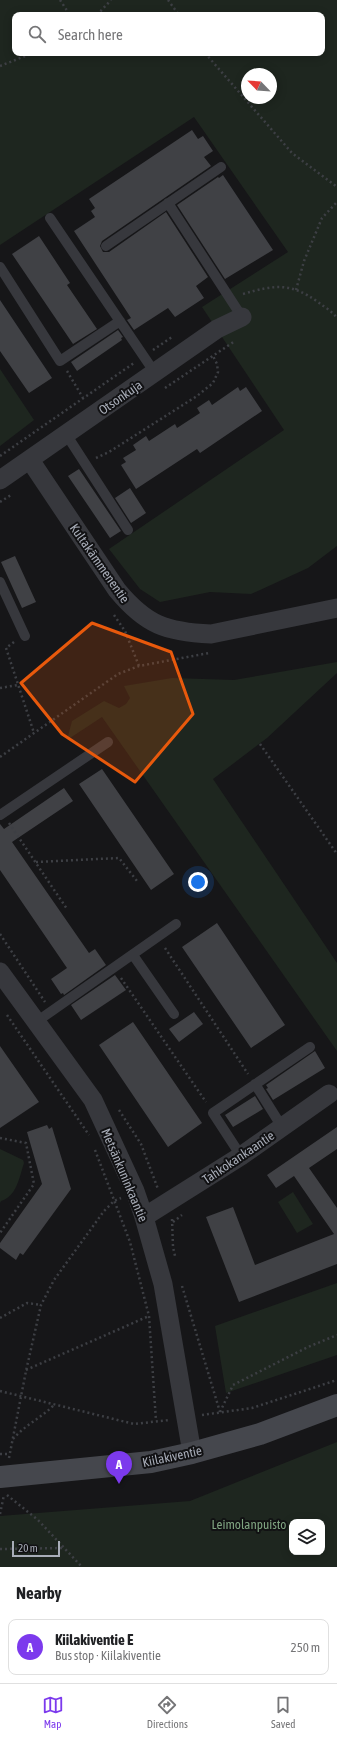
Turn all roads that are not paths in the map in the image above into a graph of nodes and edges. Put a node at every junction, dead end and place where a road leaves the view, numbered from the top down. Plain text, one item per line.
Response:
1 (221, 167) dead end
2 (168, 203) junction
3 (50, 218) dead end
4 (106, 246) dead end
5 (0, 267) edge
6 (242, 317) joint
7 (120, 321) junction
8 (155, 373) junction
9 (66, 434) junction
10 (30, 460) junction
11 (0, 480) edge
12 (128, 530) dead end
13 (0, 582) edge
14 (337, 608) edge
15 (25, 636) road end
16 (108, 742) dead end
17 (1, 814) edge
18 (176, 924) dead end
19 (133, 954) junction
20 (0, 972) edge
21 (174, 1014) dead end
22 (36, 1022) junction
23 (310, 1047) dead end
24 (255, 1084) junction
25 (329, 1094) dead end
26 (282, 1127) junction
27 (241, 1156) junction
28 (144, 1217) junction
29 (337, 1405) edge
30 (192, 1453) junction
31 (2, 1485) edge

1 - 2 lane
2 - 4 lane
2 - 6 lane
3 - 7 lane
5 - 7 lane
6 - 8 street, Otsonkuja
7 - 8 lane
8 - 9 street, Otsonkuja
9 - 10 street, Otsonkuja
9 - 12 lane
10 - 11 street, Otsonkuja
10 - 14 street, Kultakämmenentie
13 - 15 lane
16 - 17 lane
18 - 19 lane
19 - 21 lane
19 - 22 lane
20 - 22 street, Metsänkuninkaantie
22 - 28 street, Metsänkuninkaantie
23 - 24 lane
24 - 26 lane
24 - 27 lane
25 - 26 street, Tahkokankaantie
26 - 27 street, Tahkokankaantie
27 - 28 street, Tahkokankaantie
28 - 30 street, Metsänkuninkaantie
29 - 30 street, Kiilakiventie
30 - 31 street, Kiilakiventie

